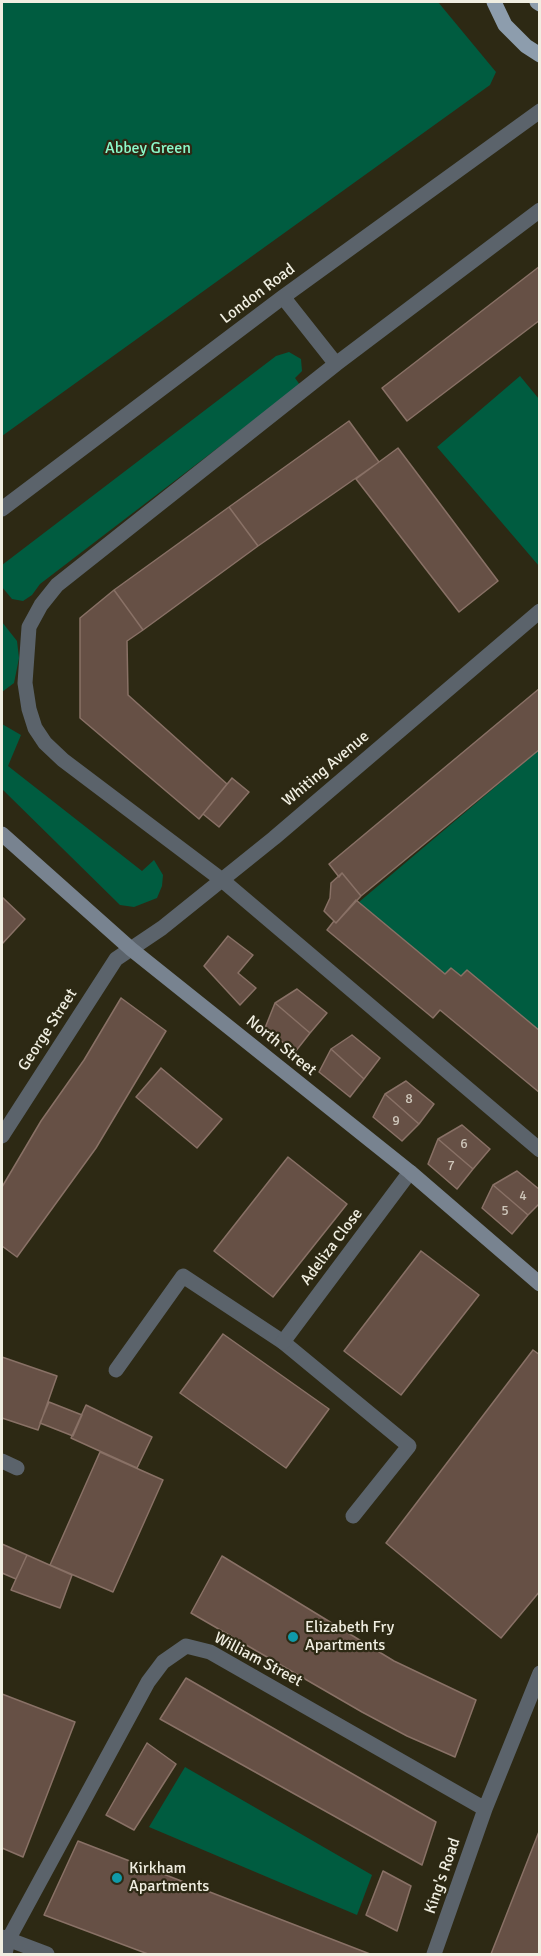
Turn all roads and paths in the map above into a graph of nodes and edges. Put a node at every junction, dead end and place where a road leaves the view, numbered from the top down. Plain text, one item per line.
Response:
1 (494, 2) edge
2 (540, 55) edge
3 (540, 111) edge
4 (540, 210) edge
5 (283, 297) junction
6 (336, 364) junction
7 (2, 509) edge
8 (540, 611) edge
9 (2, 834) edge
10 (222, 880) junction
11 (131, 948) junction
12 (2, 1136) edge
13 (540, 1150) edge
14 (410, 1172) junction
15 (540, 1284) edge
16 (283, 1342) junction
17 (116, 1370) dead end
18 (2, 1461) edge
19 (17, 1468) dead end
20 (353, 1516) dead end
21 (540, 1673) edge
22 (485, 1809) junction
23 (5, 1944) edge
24 (47, 1954) edge
25 (434, 1954) edge

1 - 2 main road
3 - 5 street, London Road
4 - 6 street
5 - 6 street
5 - 7 street, London Road
6 - 10 street
8 - 10 street, Whiting Avenue
9 - 11 street, North Street
10 - 11 street, Whiting Avenue
10 - 13 street
11 - 12 street, George Street
11 - 14 street, North Street
14 - 15 street, North Street
14 - 16 street, Adeliza Close
16 - 17 street
16 - 20 street
18 - 19 street
21 - 22 street
22 - 23 street, William Street
22 - 25 street, King's Road
23 - 24 street

